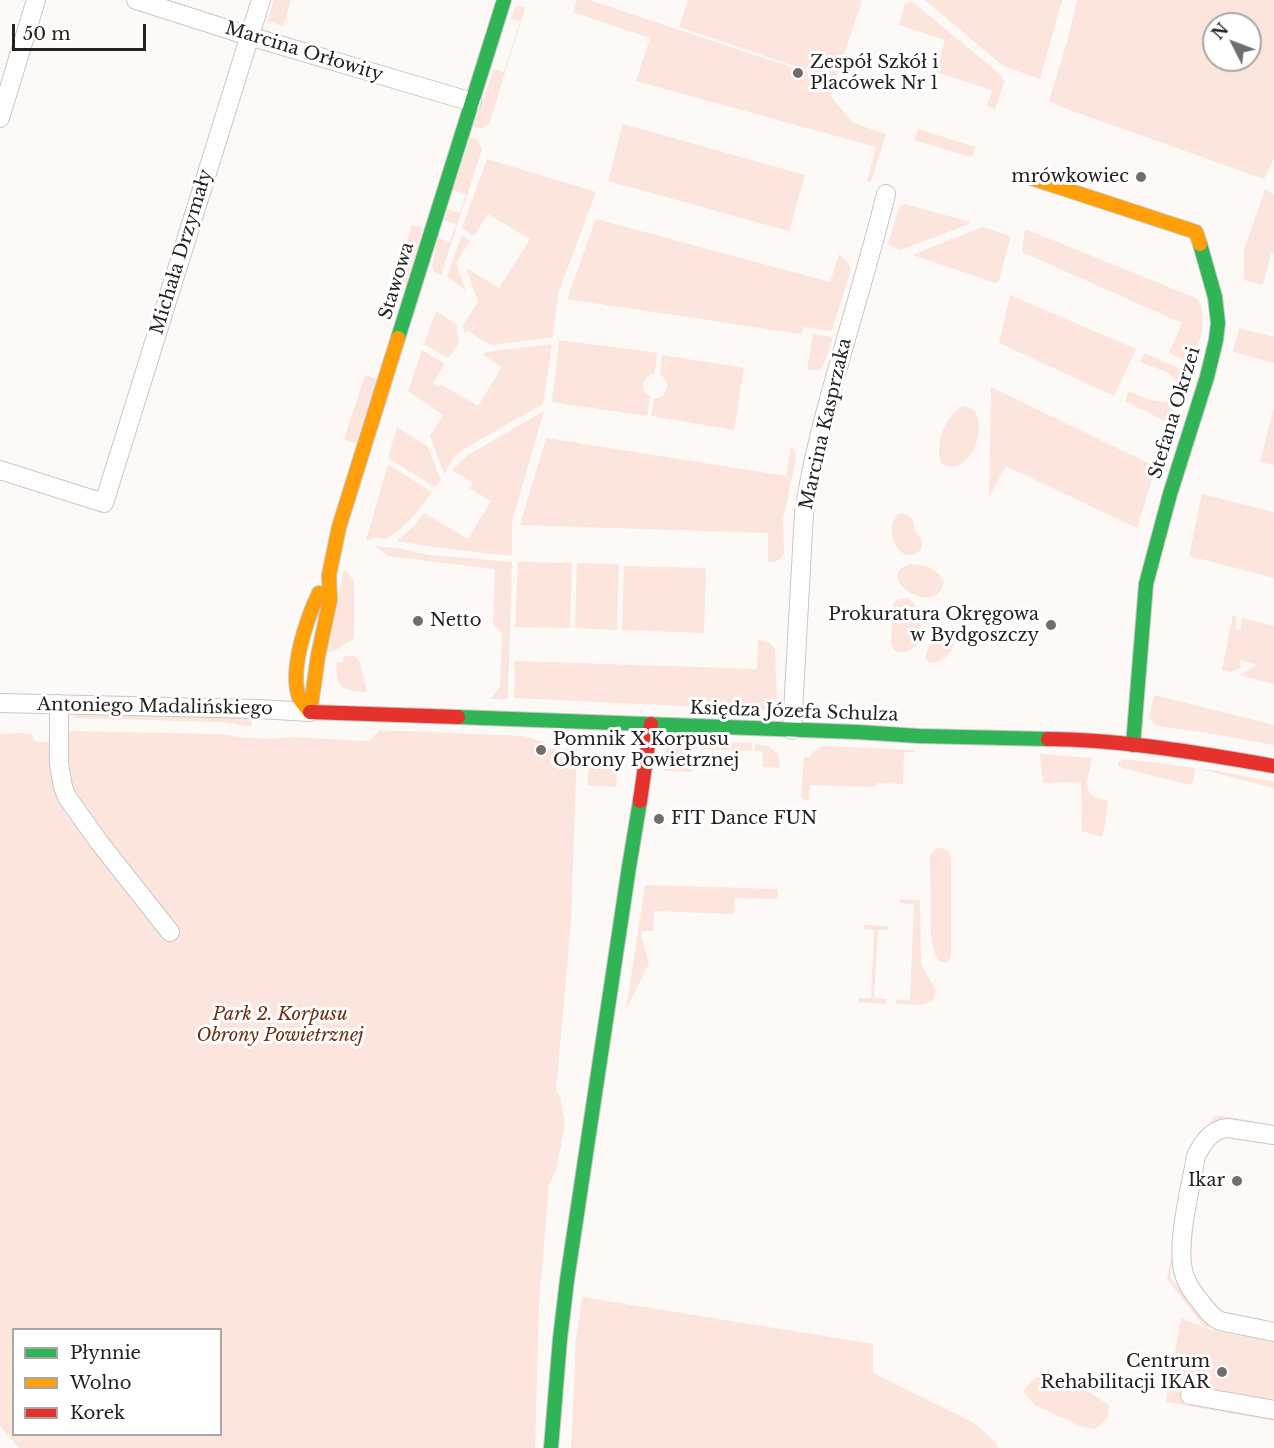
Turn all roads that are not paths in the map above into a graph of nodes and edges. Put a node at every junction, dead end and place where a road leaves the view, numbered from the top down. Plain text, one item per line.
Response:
1 (36, 0) edge
2 (136, 0) edge
3 (261, 0) edge
4 (504, 0) edge
5 (249, 36) junction
6 (472, 102) junction
7 (0, 118) edge
8 (1028, 177) dead end
9 (886, 194) dead end
10 (0, 470) edge
11 (329, 575) junction
12 (0, 703) edge
13 (58, 704) junction
14 (310, 712) junction
15 (651, 724) junction
16 (792, 730) junction
17 (1133, 744) junction
18 (1274, 766) edge
19 (170, 932) dead end
20 (1274, 1135) edge
21 (1274, 1332) edge
22 (1190, 1395) dead end
23 (1274, 1410) edge
24 (551, 1448) edge

1 - 7 street
2 - 5 street, Marcina Orłowity
3 - 5 street, Michała Drzymały
4 - 6 street, Stawowa
5 - 6 street, Marcina Orłowity
5 - 10 street, Michała Drzymały
6 - 11 street, Stawowa
8 - 17 street, Stefana Okrzei
9 - 16 street, Marcina Kasprzaka
11 - 14 street, Stawowa
11 - 14 street, Stawowa
12 - 13 street, Antoniego Madalińskiego
13 - 14 street, Antoniego Madalińskiego
13 - 19 street
14 - 15 street, Księdza Józefa Schulza
15 - 16 street, Księdza Józefa Schulza
15 - 24 street
16 - 17 street, Księdza Józefa Schulza
17 - 18 street, Księdza Józefa Schulza
20 - 21 street
22 - 23 street

